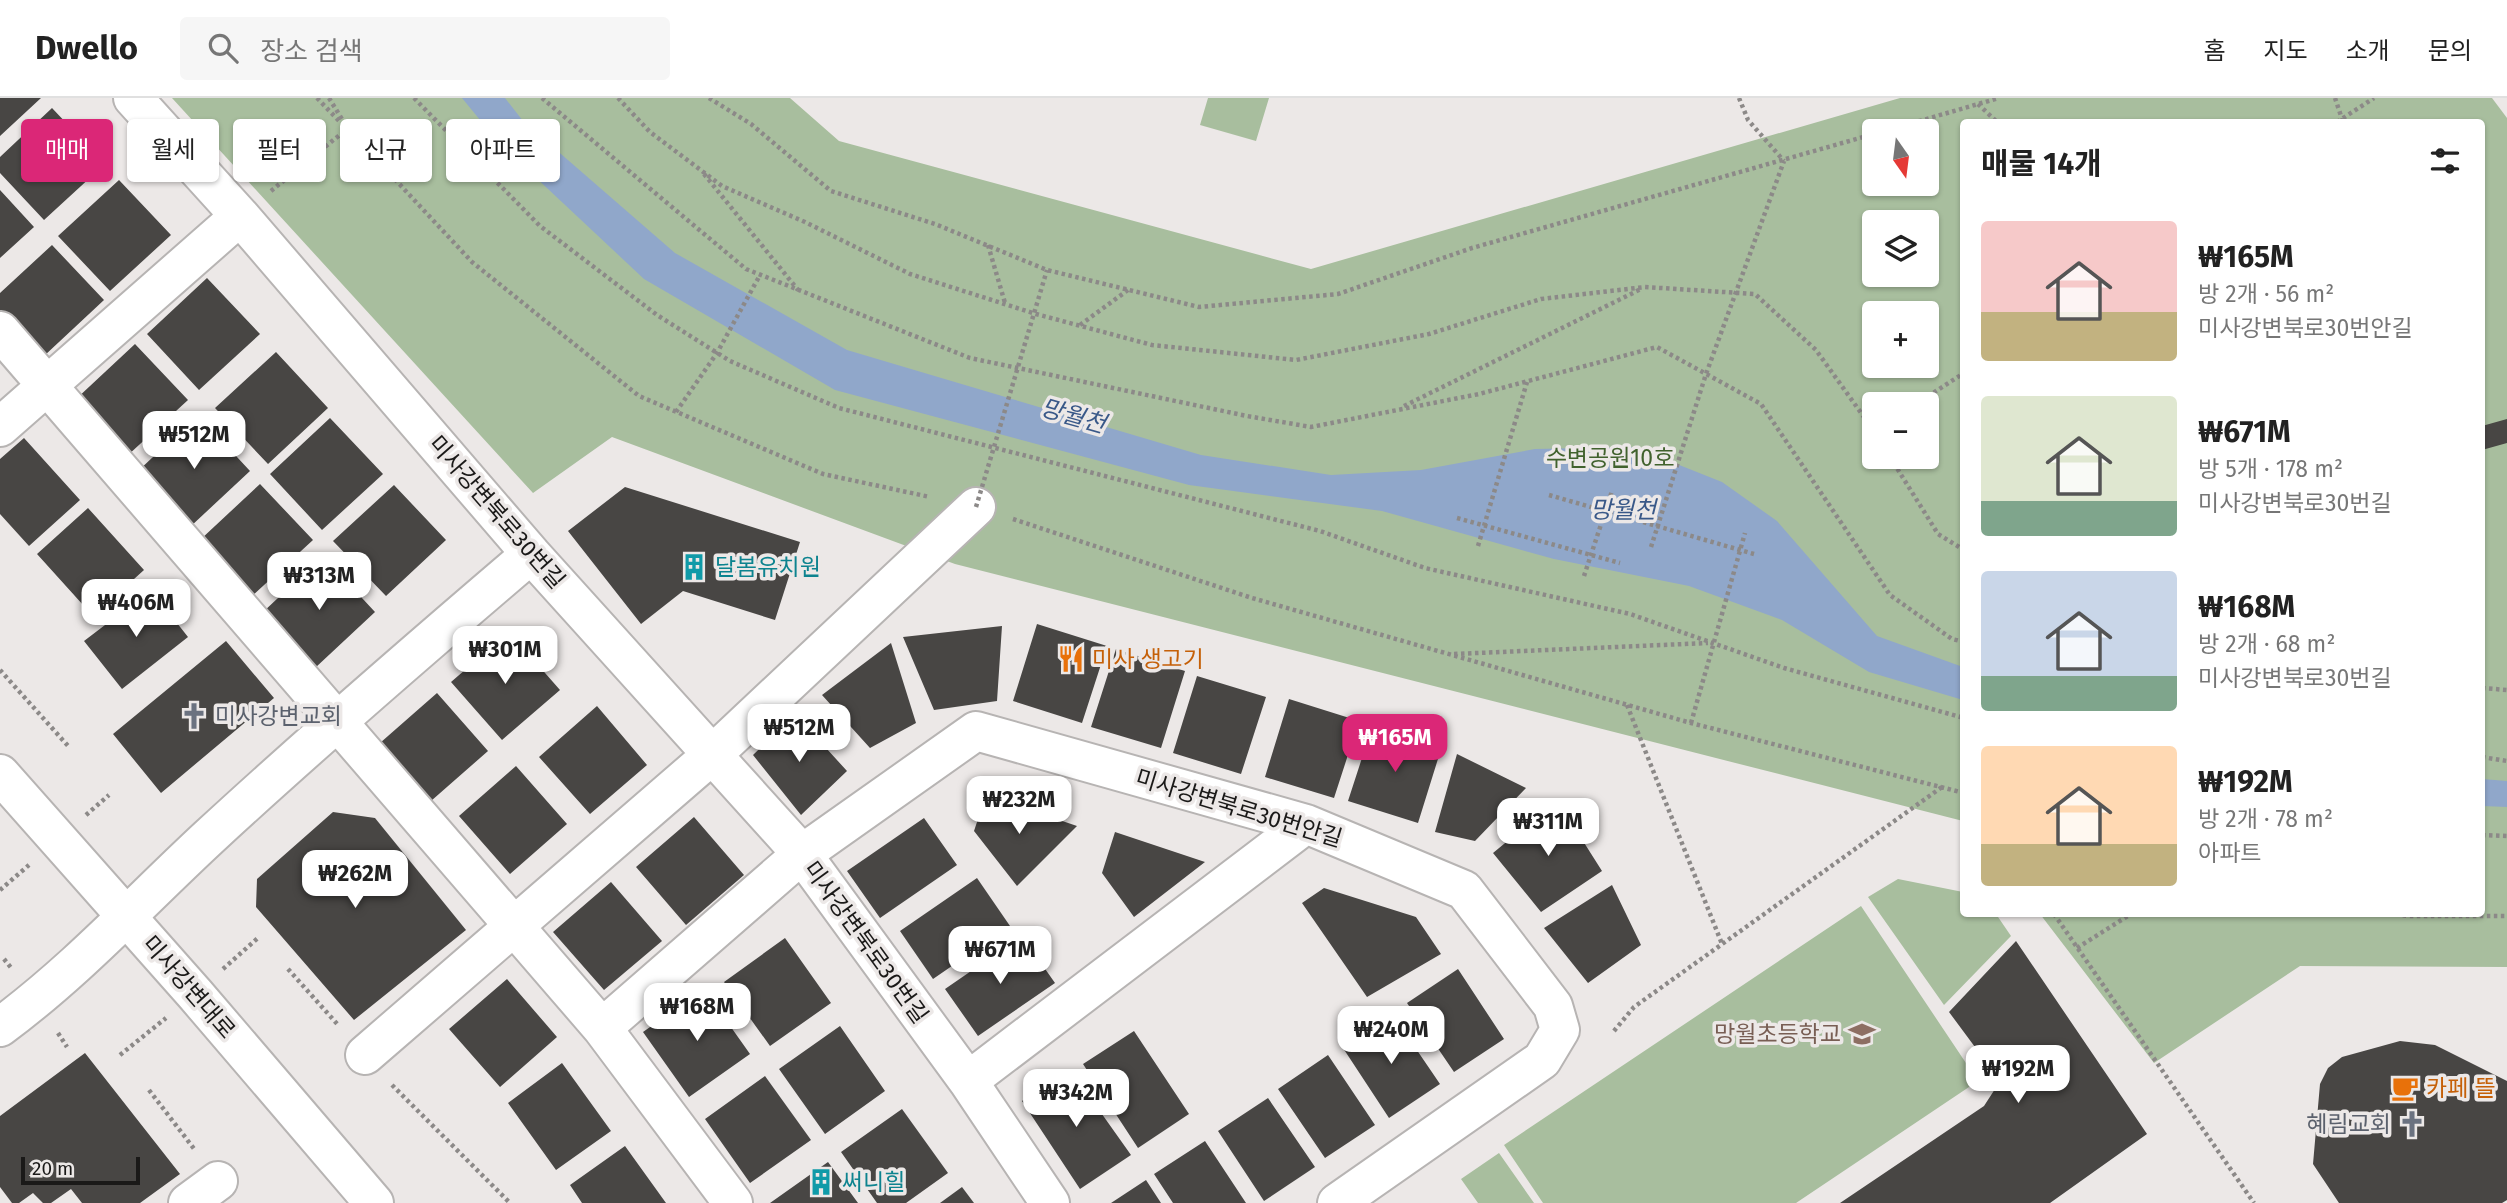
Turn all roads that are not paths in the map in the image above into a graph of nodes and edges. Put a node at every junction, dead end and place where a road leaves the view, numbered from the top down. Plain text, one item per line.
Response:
1 (133, 98) edge
2 (240, 216) junction
3 (0, 331) edge
4 (48, 385) junction
5 (0, 428) edge
6 (982, 510) road end
7 (531, 554) junction
8 (338, 721) junction
9 (713, 754) junction
10 (0, 774) edge
11 (1306, 824) junction
12 (802, 854) junction
13 (128, 918) junction
14 (513, 925) junction
15 (0, 1027) edge
16 (602, 1028) junction
17 (365, 1055) road end
18 (968, 1081) junction
19 (1358, 1197) edge
20 (374, 1203) edge
21 (733, 1203) edge
22 (1050, 1203) edge

1 - 2 street, 미사강변북로30번길
2 - 4 street
2 - 7 street, 미사강변북로30번길
3 - 4 street
4 - 5 street
4 - 8 street
6 - 9 street
7 - 8 street
7 - 9 street, 미사강변북로30번길
8 - 13 street
8 - 14 street
9 - 12 street, 미사강변북로30번길
9 - 14 street
10 - 13 street, 미사강변대로
11 - 12 street, 미사강변북로30번안길
11 - 18 street
11 - 19 street, 미사강변북로30번안길
12 - 16 street
12 - 18 street, 미사강변북로30번길
13 - 15 street
13 - 20 street, 미사강변대로
14 - 16 street
14 - 17 street
16 - 21 street
18 - 22 street, 미사강변북로30번길

